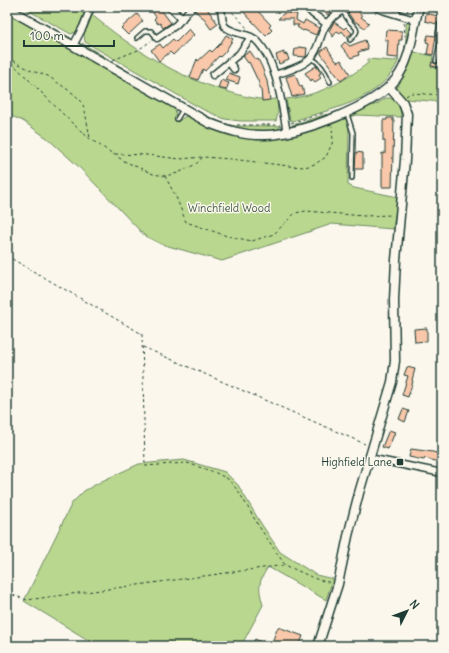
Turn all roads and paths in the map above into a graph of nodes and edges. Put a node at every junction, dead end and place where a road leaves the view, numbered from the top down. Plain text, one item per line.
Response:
1 (91, 7) edge
2 (170, 7) edge
3 (192, 7) edge
4 (220, 7) edge
5 (226, 7) edge
6 (306, 7) edge
7 (376, 7) edge
8 (402, 7) edge
9 (409, 7) edge
10 (419, 7) edge
11 (7, 8) edge
12 (345, 9) edge
13 (396, 14) junction
14 (405, 17) junction
15 (182, 19) junction
16 (415, 20) junction
17 (327, 24) junction
18 (440, 24) dead end
19 (405, 36) dead end
20 (251, 37) junction
21 (137, 38) dead end
22 (157, 38) junction
23 (350, 40) dead end
24 (441, 40) edge
25 (73, 46) junction
26 (7, 58) edge
27 (311, 58) junction
28 (113, 60) dead end
29 (436, 61) dead end
30 (229, 62) junction
31 (234, 69) dead end
32 (213, 75) dead end
33 (275, 75) junction
34 (330, 82) dead end
35 (389, 87) junction
36 (442, 95) edge
37 (401, 100) junction
38 (183, 109) junction
39 (327, 112) dead end
40 (346, 112) junction
41 (177, 120) dead end
42 (234, 125) dead end
43 (286, 129) junction
44 (333, 130) dead end
45 (90, 139) junction
46 (115, 154) junction
47 (203, 157) junction
48 (165, 176) junction
49 (352, 178) dead end
50 (401, 214) junction
51 (7, 256) edge
52 (142, 347) junction
53 (373, 447) junction
54 (370, 458) junction
55 (442, 473) edge
56 (285, 565) junction
57 (338, 584) junction
58 (7, 593) edge
59 (318, 646) edge

1 - 25 street
2 - 15 street
3 - 15 street
4 - 20 street
5 - 20 path
6 - 17 street
7 - 13 street
8 - 13 lane
9 - 14 path
10 - 16 street
11 - 25 street
12 - 17 street
12 - 23 lane
13 - 14 street
14 - 16 street
14 - 19 path
15 - 22 street
16 - 35 street
17 - 27 street
18 - 24 lane
20 - 30 street
20 - 33 street
21 - 22 lane
22 - 28 path
24 - 29 lane
25 - 38 street
26 - 45 path
26 - 45 path
27 - 33 street
27 - 34 lane
30 - 31 street
30 - 32 street
33 - 43 street
35 - 37 street
35 - 40 street
36 - 37 path
37 - 50 street
38 - 41 lane
38 - 43 street
39 - 43 path
40 - 43 street
40 - 49 lane
42 - 43 path
44 - 47 path
45 - 46 path
46 - 47 path
46 - 48 path
47 - 48 path
48 - 50 path
50 - 53 street
51 - 52 path
52 - 53 path
52 - 56 path
53 - 54 street
54 - 55 street
54 - 57 street
56 - 57 path
56 - 58 path
57 - 59 street

